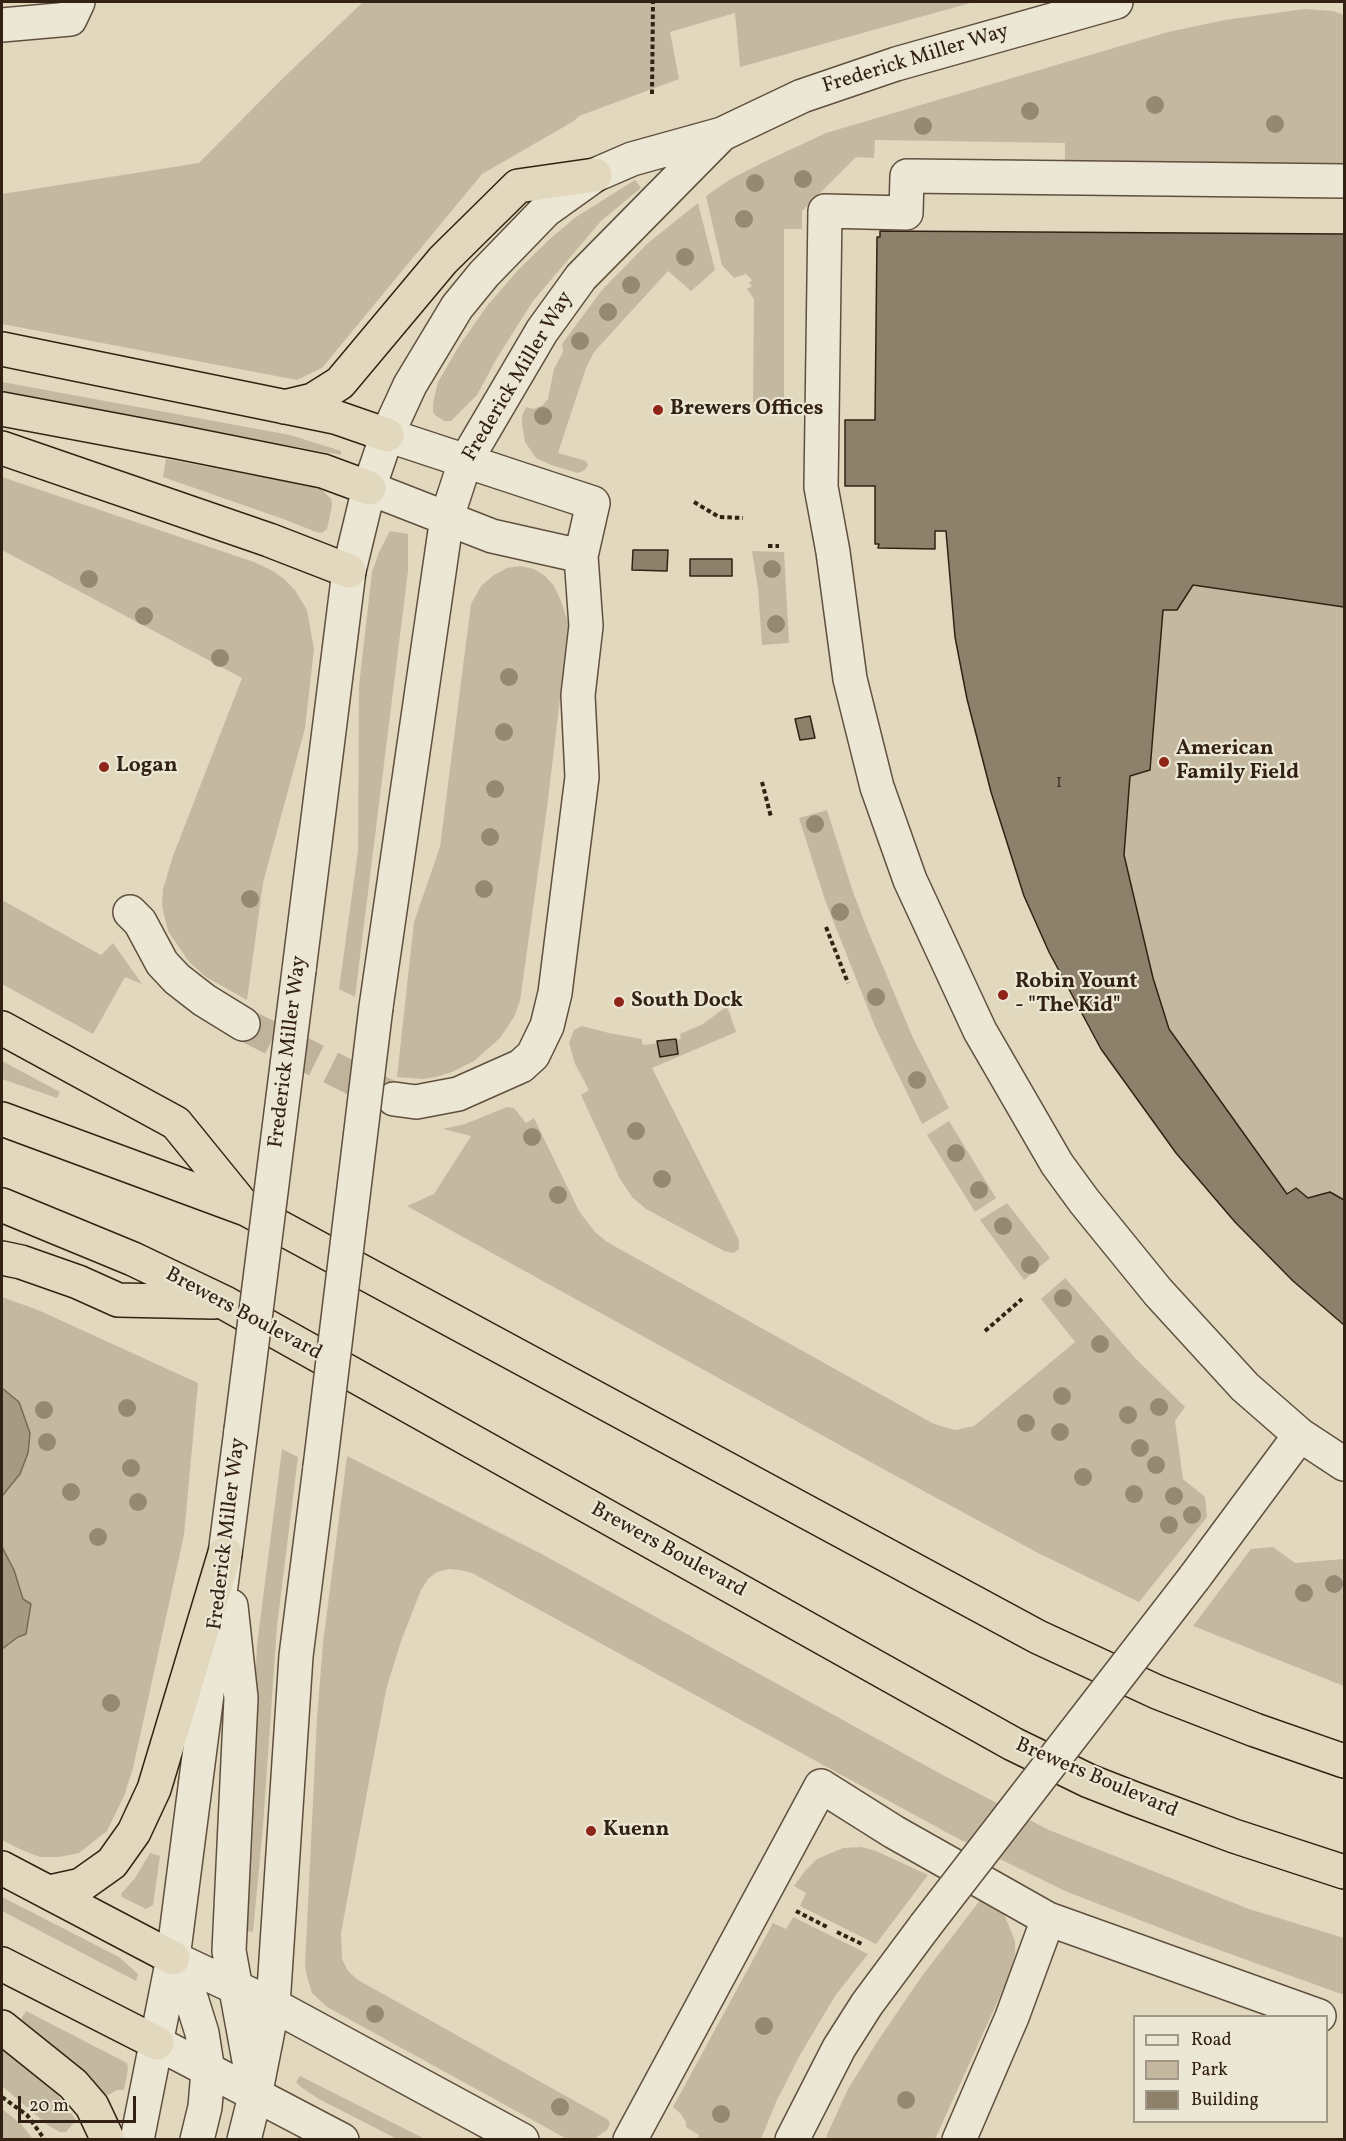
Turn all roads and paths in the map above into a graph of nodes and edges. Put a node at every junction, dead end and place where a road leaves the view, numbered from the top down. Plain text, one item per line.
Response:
1 (78, 2) edge
2 (653, 2) edge
3 (1116, 2) edge
4 (2, 26) edge
5 (652, 94) dead end
6 (722, 134) junction
7 (595, 175) junction
8 (1344, 181) edge
9 (2, 349) edge
10 (284, 407) junction
11 (2, 410) edge
12 (387, 435) junction
13 (2, 448) edge
14 (465, 462) junction
15 (369, 488) junction
16 (694, 502) dead end
17 (447, 517) junction
18 (743, 518) dead end
19 (768, 546) dead end
20 (779, 546) dead end
21 (581, 556) junction
22 (349, 571) junction
23 (762, 782) dead end
24 (771, 817) dead end
25 (130, 912) dead end
26 (826, 927) dead end
27 (848, 983) dead end
28 (243, 1024) tunnel mouth
29 (2, 1028) edge
30 (394, 1099) tunnel mouth
31 (2, 1119) edge
32 (2, 1205) edge
33 (246, 1209) junction
34 (2, 1258) edge
35 (1022, 1299) dead end
36 (225, 1303) junction
37 (985, 1331) dead end
38 (1300, 1436) junction
39 (1344, 1464) edge
40 (225, 1553) junction
41 (1344, 1761) edge
42 (2, 1868) edge
43 (1344, 1872) edge
44 (49, 1892) junction
45 (796, 1911) dead end
46 (1048, 1919) junction
47 (829, 1928) dead end
48 (837, 1932) dead end
49 (867, 1947) dead end
50 (173, 1958) junction
51 (2, 1964) edge
52 (236, 1988) junction
53 (273, 2005) junction
54 (1316, 2015) edge
55 (1328, 2020) edge
56 (1344, 2025) edge
57 (2, 2027) edge
58 (156, 2043) junction
59 (208, 2071) junction
60 (255, 2096) junction
61 (2, 2097) edge
62 (45, 2139) edge
63 (108, 2139) edge
64 (137, 2139) edge
65 (197, 2139) edge
66 (244, 2139) edge
67 (342, 2139) edge
68 (522, 2139) edge
69 (630, 2139) edge
70 (792, 2139) edge
71 (959, 2139) edge

1 - 4 street
2 - 5 path
3 - 6 street, Frederick Miller Way
6 - 7 street, Frederick Miller Way
6 - 14 street, Frederick Miller Way
7 - 10 highway
7 - 12 street, Frederick Miller Way
8 - 38 street
9 - 10 highway
10 - 12 highway
11 - 15 highway
12 - 14 street
12 - 15 street, Frederick Miller Way
13 - 22 highway
14 - 17 street, Frederick Miller Way
14 - 21 street
15 - 17 street
15 - 22 street, Frederick Miller Way
16 - 18 path
17 - 21 street
17 - 53 street, Frederick Miller Way, bridge
19 - 20 path
21 - 30 street
22 - 40 street, Frederick Miller Way, bridge
23 - 24 path
25 - 28 street
26 - 27 path
29 - 33 highway
31 - 33 highway
32 - 36 highway, Brewers Boulevard
33 - 41 highway
34 - 36 highway
35 - 37 path
36 - 43 highway, Brewers Boulevard
38 - 39 street
38 - 70 street, bridge
40 - 44 highway
40 - 50 street, Frederick Miller Way
40 - 52 street
42 - 44 highway
44 - 50 highway
45 - 47 path
46 - 54 street
46 - 69 street
46 - 71 street
48 - 49 path
50 - 52 street
50 - 58 street, Frederick Miller Way
50 - 59 street
51 - 58 highway
52 - 53 street
52 - 60 street
53 - 60 street, Frederick Miller Way
53 - 68 street
55 - 56 street
57 - 63 highway
58 - 59 street
58 - 64 street, Frederick Miller Way
59 - 60 street
59 - 65 street
60 - 66 street, Frederick Miller Way
60 - 67 street
61 - 62 path

